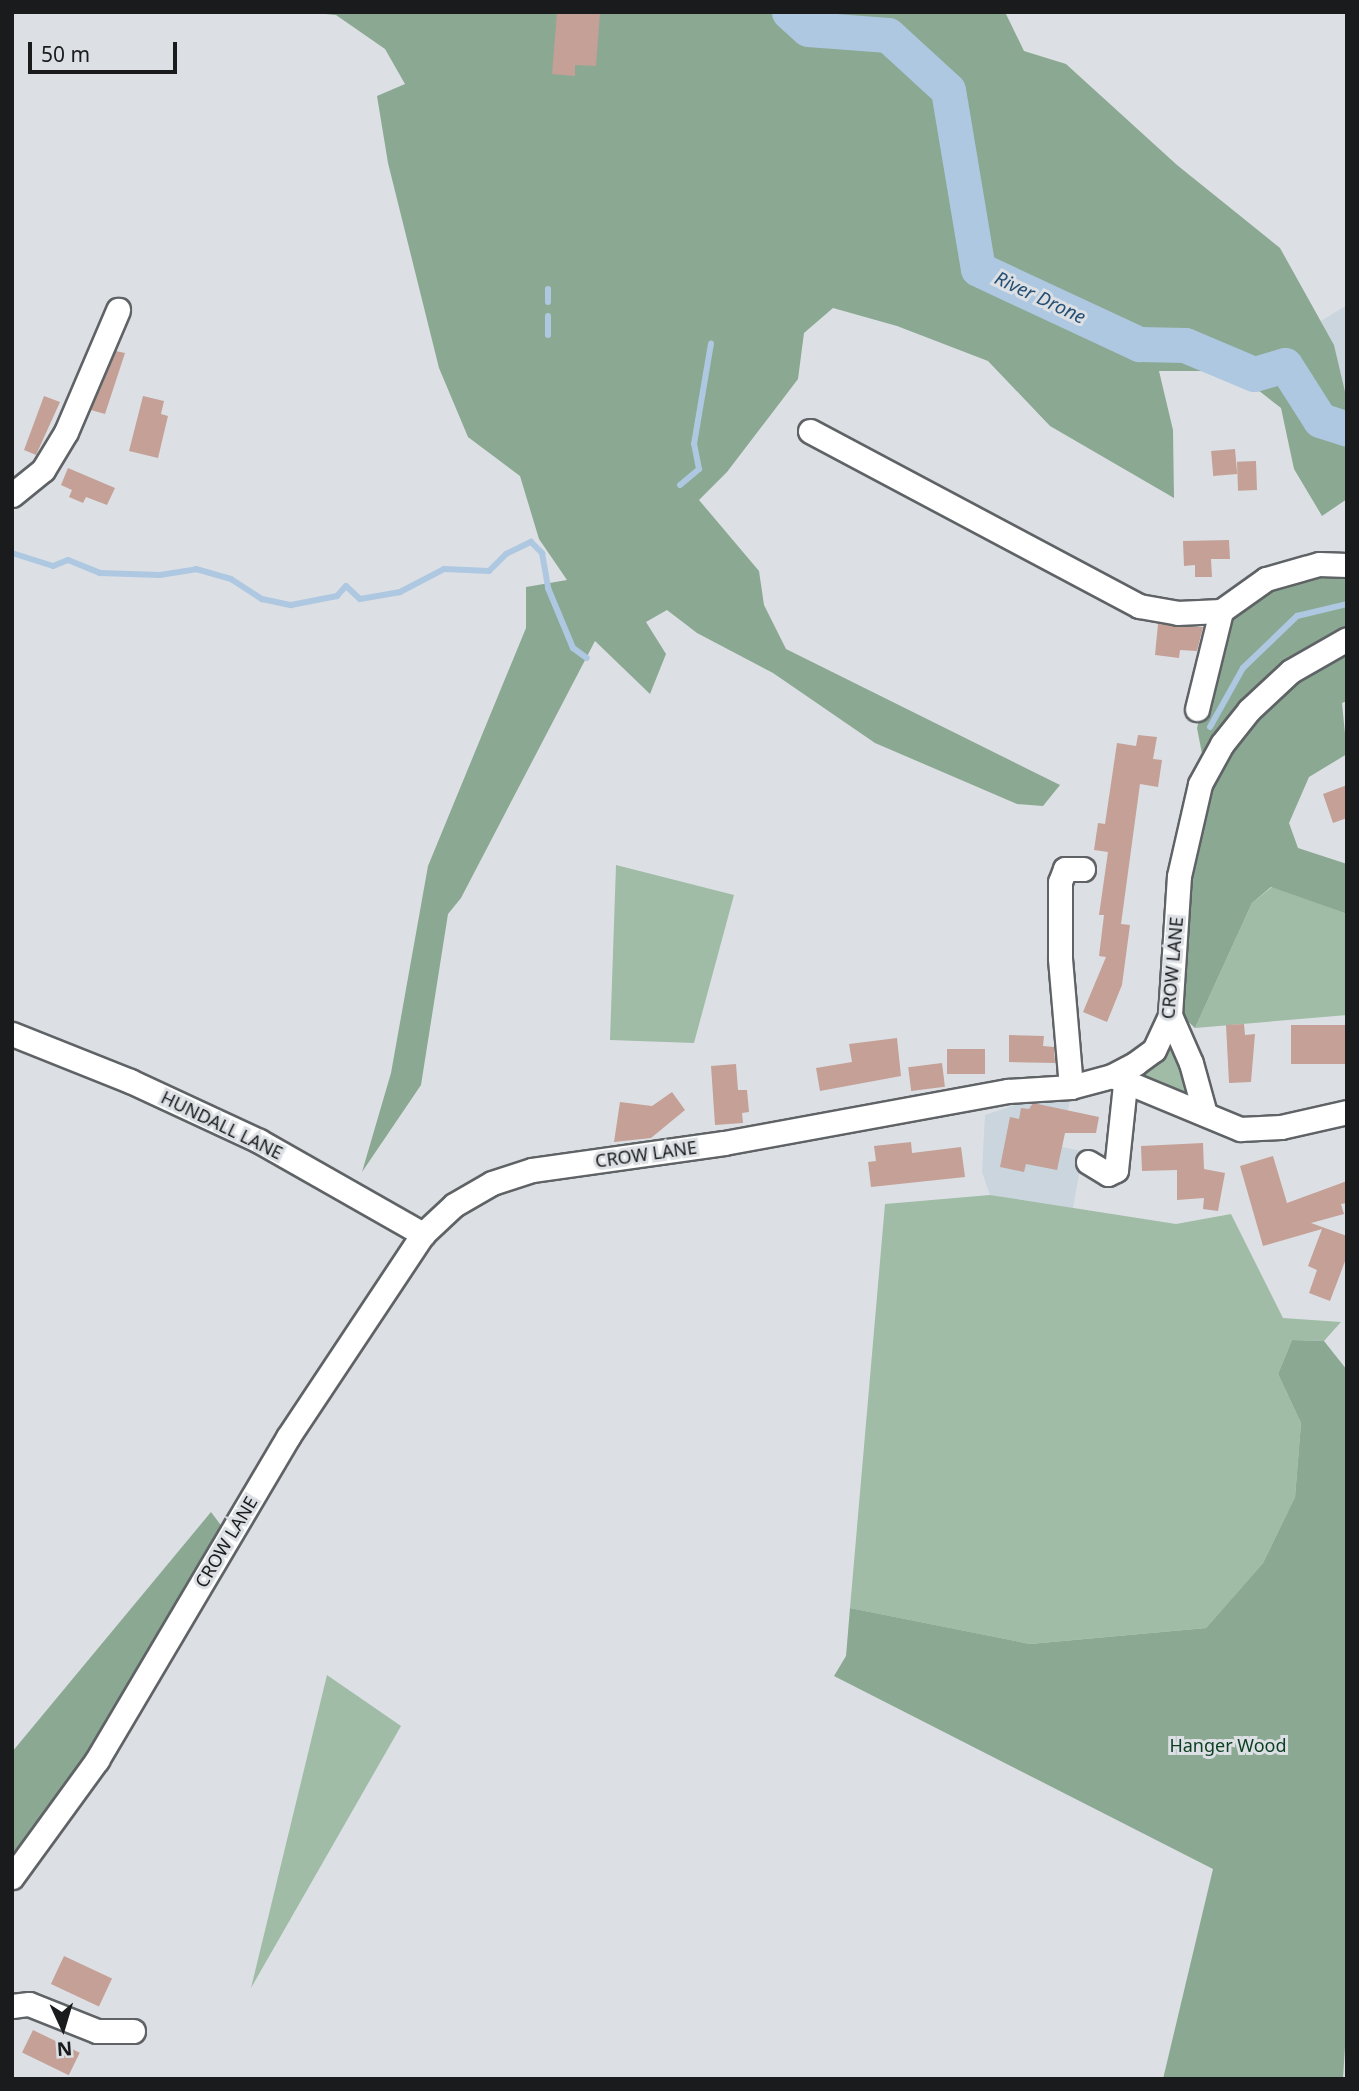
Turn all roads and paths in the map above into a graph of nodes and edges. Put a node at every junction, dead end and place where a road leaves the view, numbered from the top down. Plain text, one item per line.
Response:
1 (118, 310) dead end
2 (810, 431) dead end
3 (12, 495) edge
4 (1347, 565) edge
5 (1221, 611) junction
6 (1345, 644) edge
7 (1197, 709) dead end
8 (1083, 869) dead end
9 (1170, 1016) junction
10 (12, 1034) edge
11 (1119, 1080) junction
12 (1071, 1087) junction
13 (1347, 1112) edge
14 (1205, 1114) junction
15 (1088, 1162) dead end
16 (423, 1234) junction
17 (12, 1877) edge
18 (12, 2006) edge
19 (133, 2031) dead end

1 - 3 street
2 - 5 street
4 - 5 street
5 - 7 street
6 - 9 street, CROW LANE
8 - 12 street
9 - 11 street, CROW LANE
9 - 14 street
10 - 16 street, HUNDALL LANE
11 - 12 street, CROW LANE
11 - 14 street
11 - 15 street
12 - 16 street, CROW LANE
13 - 14 street
16 - 17 street, CROW LANE
18 - 19 street

